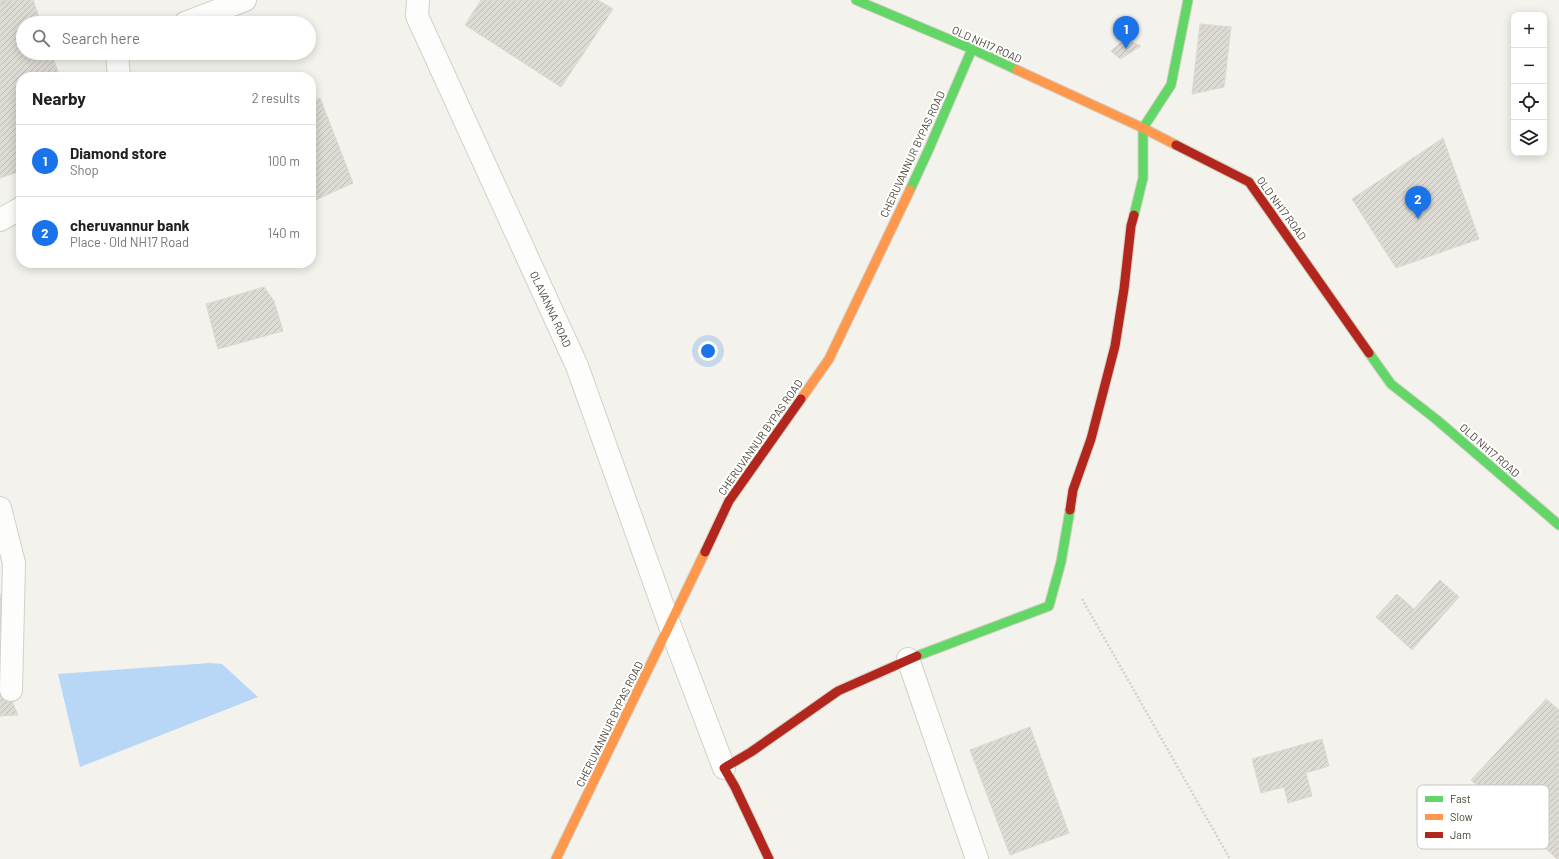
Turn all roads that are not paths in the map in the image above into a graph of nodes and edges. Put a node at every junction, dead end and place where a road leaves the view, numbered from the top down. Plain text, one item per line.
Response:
1 (244, 0) edge
2 (418, 0) edge
3 (856, 0) edge
4 (1188, 0) edge
5 (203, 16) edge
6 (972, 49) junction
7 (118, 60) edge
8 (119, 72) edge
9 (1143, 128) junction
10 (16, 211) edge
11 (0, 220) edge
12 (0, 508) edge
13 (1559, 525) edge
14 (670, 626) junction
15 (908, 659) junction
16 (11, 690) dead end
17 (724, 768) junction
18 (556, 859) edge
19 (769, 859) edge
20 (977, 859) edge

1 - 5 street
2 - 14 street, OLAVANNA ROAD
3 - 6 main road, OLD NH17 ROAD
4 - 9 main road
6 - 9 main road, OLD NH17 ROAD
6 - 14 main road, CHERUVANNUR BYPAS ROAD
7 - 8 street
9 - 13 main road, OLD NH17 ROAD
9 - 15 main road
10 - 11 street
12 - 16 street
14 - 17 street, OLAVANNA ROAD
14 - 18 main road, CHERUVANNUR BYPAS ROAD
15 - 17 main road
15 - 20 street
17 - 19 main road

